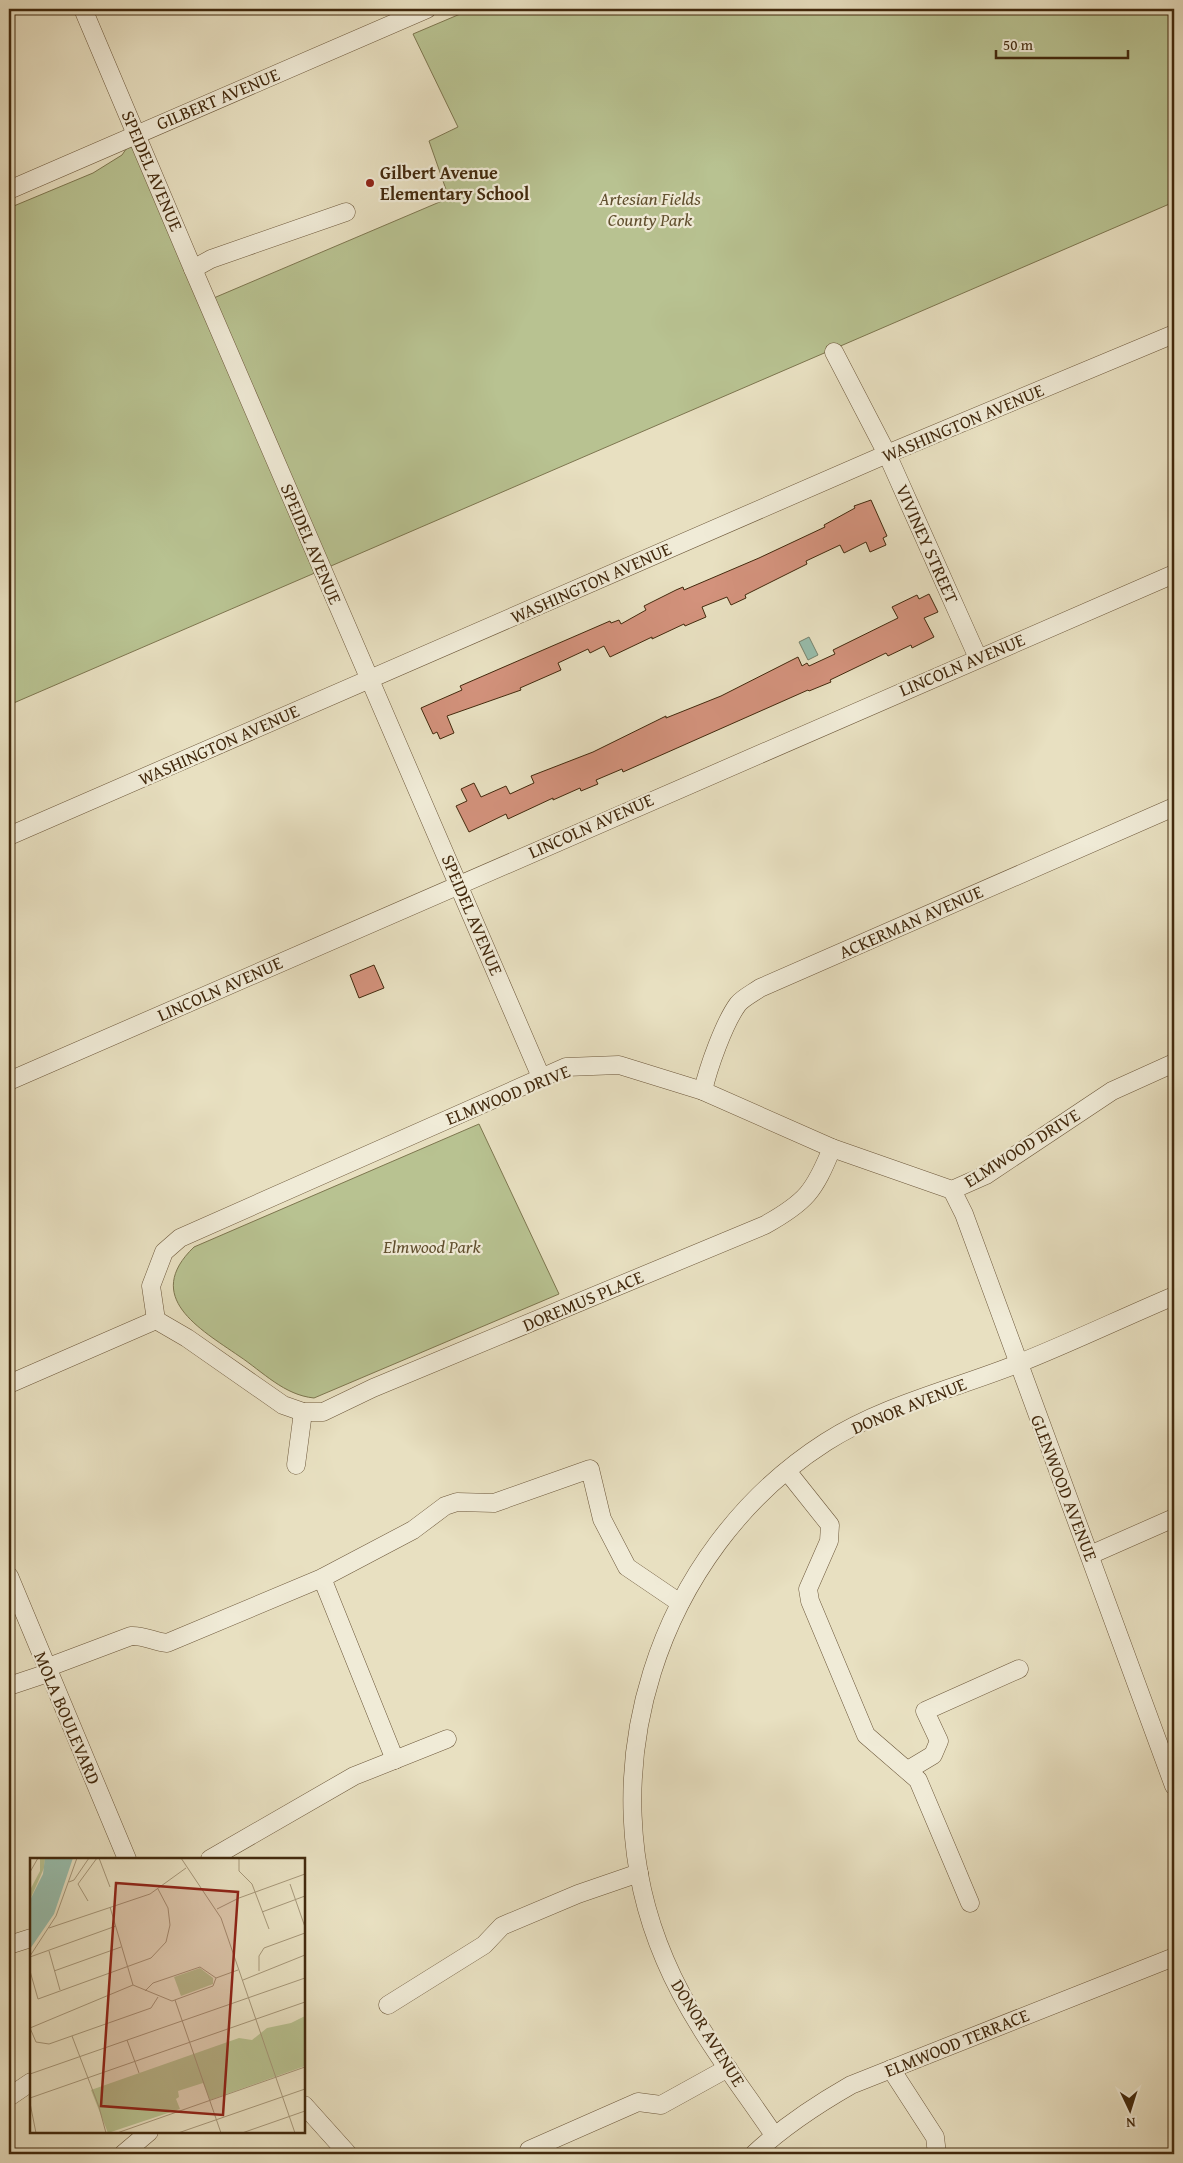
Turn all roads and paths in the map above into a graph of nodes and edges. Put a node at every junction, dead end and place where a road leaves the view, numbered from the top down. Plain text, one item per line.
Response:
1 (83, 9) edge
2 (427, 9) edge
3 (137, 133) junction
4 (9, 190) edge
5 (346, 212) dead end
6 (193, 269) junction
7 (1174, 334) edge
8 (834, 352) dead end
9 (887, 454) junction
10 (1174, 574) edge
11 (978, 658) junction
12 (369, 680) junction
13 (1174, 807) edge
14 (9, 836) edge
15 (459, 884) junction
16 (1174, 1063) edge
17 (541, 1078) junction
18 (9, 1081) edge
19 (703, 1091) junction
20 (832, 1148) junction
21 (952, 1190) junction
22 (1174, 1296) edge
23 (156, 1320) junction
24 (1017, 1364) junction
25 (9, 1384) edge
26 (303, 1412) junction
27 (296, 1465) dead end
28 (787, 1471) junction
29 (1174, 1518) edge
30 (1090, 1555) junction
31 (9, 1576) edge
32 (322, 1578) junction
33 (680, 1603) junction
34 (1019, 1669) dead end
35 (47, 1671) junction
36 (9, 1686) edge
37 (447, 1739) dead end
38 (1167, 1744) edge
39 (395, 1760) junction
40 (908, 1770) junction
41 (1174, 1786) edge
42 (127, 1858) edge
43 (212, 1858) edge
44 (639, 1873) junction
45 (970, 1903) dead end
46 (30, 1938) edge
47 (9, 1946) edge
48 (1174, 1956) edge
49 (388, 2004) dead end
50 (728, 2068) junction
51 (891, 2069) junction
52 (30, 2083) edge
53 (9, 2097) edge
54 (305, 2106) edge
55 (148, 2133) edge
56 (774, 2135) junction
57 (123, 2154) edge
58 (348, 2154) edge
59 (531, 2154) edge
60 (754, 2154) edge
61 (937, 2154) edge

1 - 3 street, SPEIDEL AVENUE
2 - 3 street, GILBERT AVENUE
3 - 4 street, GILBERT AVENUE
3 - 6 street, SPEIDEL AVENUE
5 - 6 street
6 - 12 street, SPEIDEL AVENUE
7 - 9 street, WASHINGTON AVENUE
8 - 9 street, VIVINEY STREET
9 - 11 street, VIVINEY STREET
9 - 12 street, WASHINGTON AVENUE
10 - 11 street, LINCOLN AVENUE
11 - 15 street, LINCOLN AVENUE
12 - 14 street, WASHINGTON AVENUE
12 - 15 street, SPEIDEL AVENUE
13 - 19 street, ACKERMAN AVENUE
15 - 17 street, SPEIDEL AVENUE
15 - 18 street, LINCOLN AVENUE
16 - 21 street, ELMWOOD DRIVE
17 - 19 street, ELMWOOD DRIVE
17 - 23 street, ELMWOOD DRIVE
19 - 20 street, ELMWOOD DRIVE
20 - 21 street, ELMWOOD DRIVE
20 - 26 street, DOREMUS PLACE
21 - 24 street, GLENWOOD AVENUE
22 - 24 street, DONOR AVENUE
23 - 25 street
23 - 26 street, DOREMUS PLACE
24 - 28 street, DONOR AVENUE
24 - 30 street, GLENWOOD AVENUE
26 - 27 street
28 - 33 street, DONOR AVENUE
28 - 40 street
29 - 30 street
30 - 38 street, GLENWOOD AVENUE
31 - 35 street, MOLA BOULEVARD
32 - 33 street
32 - 35 street
32 - 39 street
33 - 44 street, DONOR AVENUE
34 - 40 street
35 - 36 street
35 - 42 street, MOLA BOULEVARD
37 - 39 street
38 - 41 street, GLENWOOD AVENUE
39 - 43 street
40 - 45 street
44 - 49 street
44 - 50 street, DONOR AVENUE
46 - 47 street
48 - 51 street, ELMWOOD TERRACE
50 - 56 street, DONOR AVENUE
50 - 59 street
51 - 56 street, ELMWOOD TERRACE
51 - 61 street
52 - 53 street
54 - 58 street
55 - 57 street
56 - 60 street, ELMWOOD TERRACE

